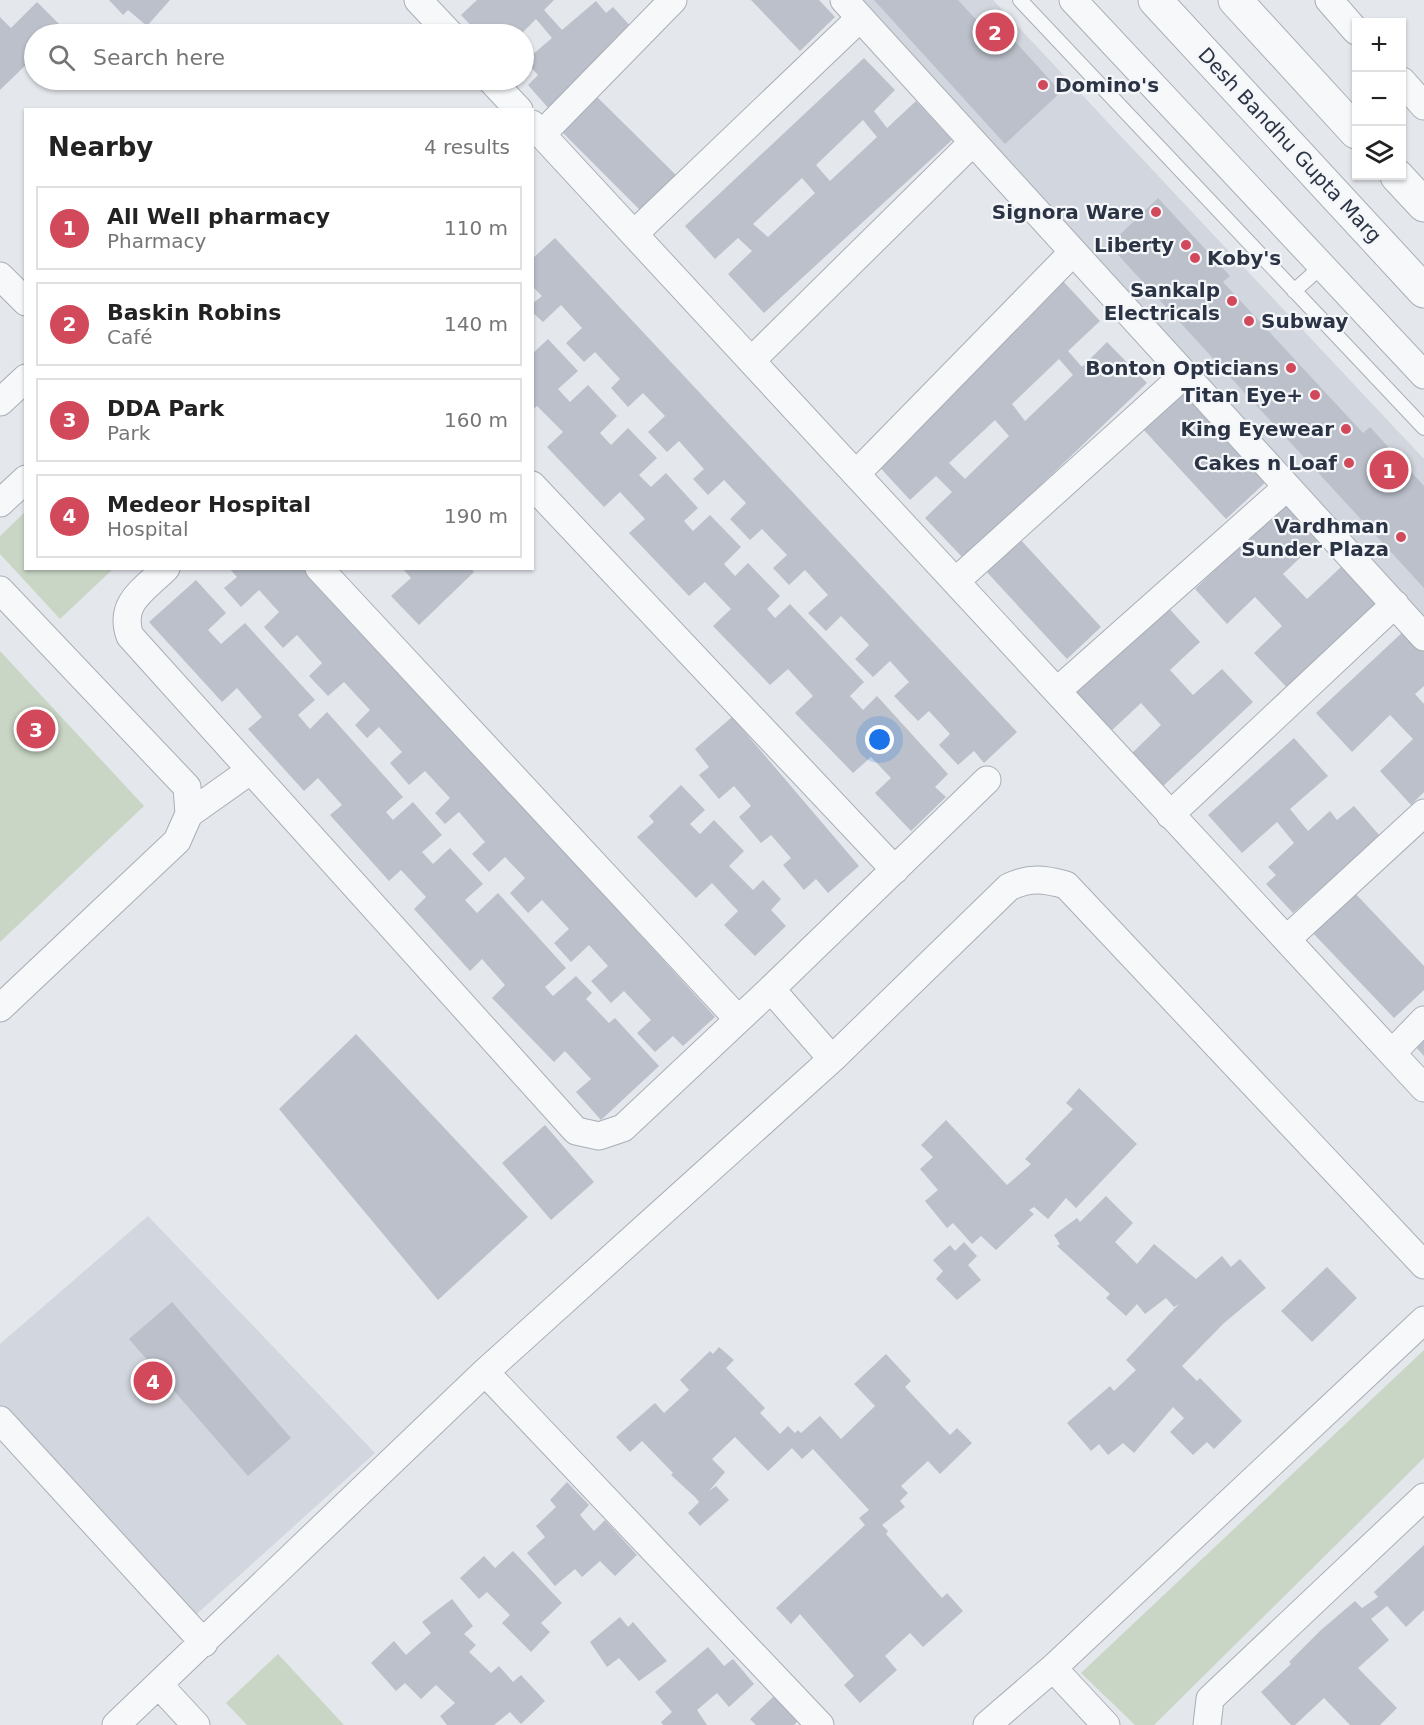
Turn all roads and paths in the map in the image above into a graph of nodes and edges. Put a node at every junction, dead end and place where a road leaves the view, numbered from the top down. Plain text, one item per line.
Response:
1 (673, 0) edge
2 (1020, 0) edge
3 (1073, 0) edge
4 (1155, 0) edge
5 (1235, 0) edge
6 (1329, 0) edge
7 (432, 5) edge
8 (852, 9) edge
9 (444, 24) edge
10 (1352, 26) edge
11 (1406, 86) edge
12 (501, 90) edge
13 (1424, 106) edge
14 (517, 108) edge
15 (1352, 128) edge
16 (537, 129) edge
17 (974, 142) junction
18 (1401, 180) edge
19 (1424, 205) edge
20 (634, 234) junction
21 (1073, 252) junction
22 (1322, 266) junction
23 (0, 276) edge
24 (1294, 291) junction
25 (1424, 291) edge
26 (24, 300) edge
27 (752, 360) junction
28 (1422, 369) edge
29 (1185, 374) junction
30 (24, 380) edge
31 (0, 402) edge
32 (1424, 428) edge
33 (856, 474) junction
34 (24, 481) edge
35 (534, 487) edge
36 (1287, 487) junction
37 (0, 503) edge
38 (164, 570) edge
39 (321, 570) edge
40 (956, 581) junction
41 (0, 590) edge
42 (1395, 604) junction
43 (1424, 637) edge
44 (1057, 691) junction
45 (251, 770) junction
46 (987, 780) dead end
47 (1424, 813) edge
48 (189, 814) junction
49 (1170, 814) junction
50 (895, 870) junction
51 (1287, 939) junction
52 (771, 989) junction
53 (0, 1008) edge
54 (738, 1019) junction
55 (1424, 1020) edge
56 (1392, 1053) junction
57 (832, 1059) junction
58 (1424, 1088) edge
59 (1424, 1265) edge
60 (1424, 1320) edge
61 (485, 1372) junction
62 (0, 1420) edge
63 (1424, 1497) edge
64 (204, 1643) junction
65 (1053, 1668) junction
66 (159, 1685) junction
67 (116, 1725) edge
68 (196, 1725) edge
69 (820, 1725) edge
70 (987, 1725) edge
71 (1106, 1725) edge
72 (1207, 1725) edge

1 - 16 street
2 - 24 lane
3 - 22 street
4 - 25 street, Desh Bandhu Gupta Marg
5 - 15 street
6 - 10 street
7 - 9 street
8 - 17 street
8 - 20 street
11 - 13 street
12 - 14 street
16 - 20 street
17 - 21 street
17 - 27 street
18 - 19 street
20 - 27 street
21 - 29 street
21 - 33 street
22 - 24 lane
22 - 28 street
23 - 26 street
24 - 32 lane
27 - 33 street
29 - 36 street
29 - 40 street
30 - 31 street
33 - 40 street
34 - 37 street
35 - 50 street
36 - 42 street
36 - 44 street
38 - 45 street
39 - 54 street
40 - 44 street
41 - 48 street
42 - 43 street
42 - 49 street
44 - 49 street
45 - 48 street
45 - 54 street
46 - 50 street
47 - 51 street
48 - 53 street
49 - 51 street
50 - 52 street
51 - 56 street
52 - 54 street
52 - 57 street
55 - 56 street
56 - 58 street
57 - 59 street
57 - 61 street
60 - 65 street
61 - 64 street
61 - 69 street
62 - 64 street
63 - 72 street
64 - 66 street
65 - 70 street
65 - 71 street
66 - 67 street
66 - 68 street

